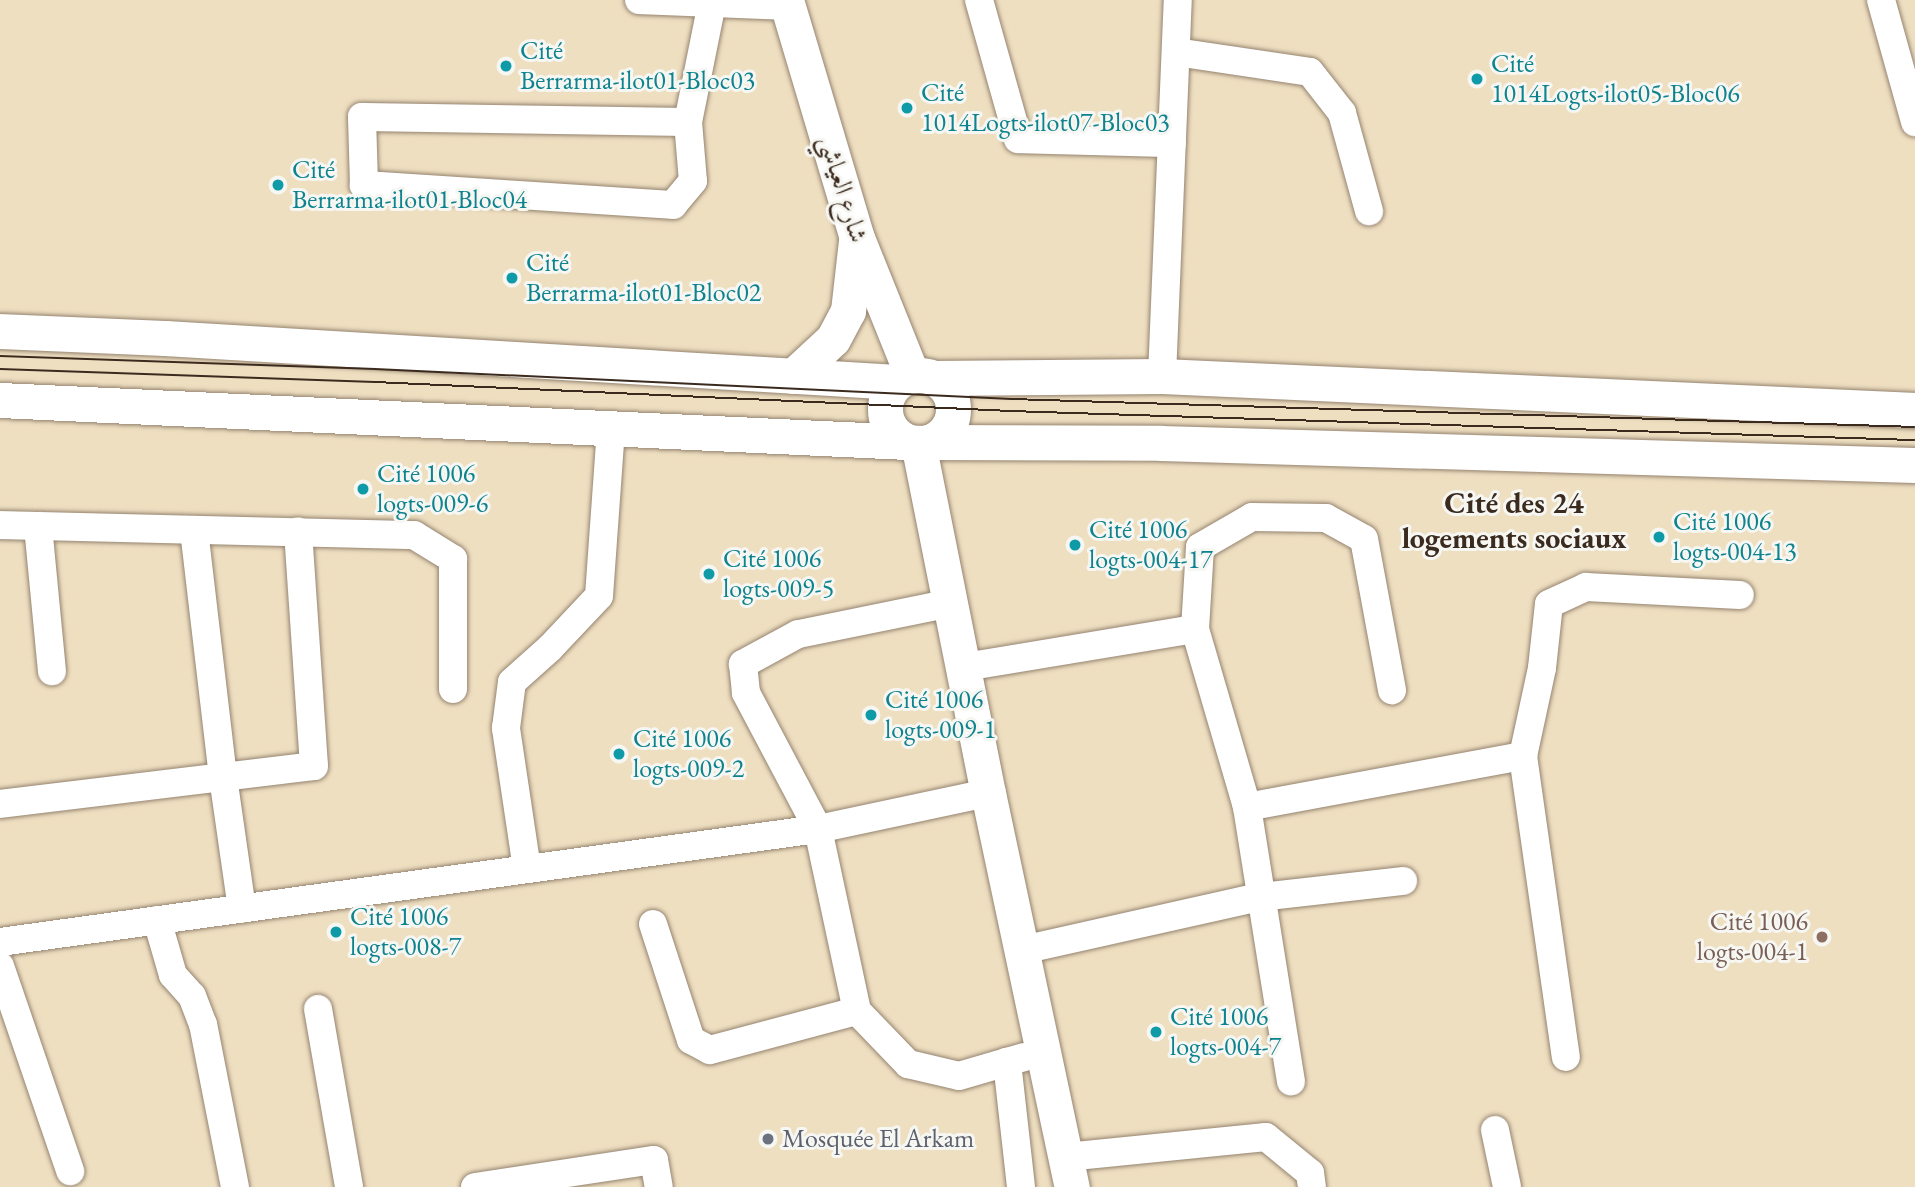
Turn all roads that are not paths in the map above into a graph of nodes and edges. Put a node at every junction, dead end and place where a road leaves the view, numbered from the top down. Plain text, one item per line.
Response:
1 (639, 0) edge
2 (979, 0) edge
3 (1178, 0) edge
4 (1881, 0) edge
5 (712, 3) junction
6 (787, 3) edge
7 (1903, 39) edge
8 (1176, 52) junction
9 (688, 122) junction
10 (1915, 122) edge
11 (1172, 143) junction
12 (1369, 211) dead end
13 (857, 238) junction
14 (0, 331) edge
15 (793, 376) junction
16 (1162, 376) junction
17 (914, 378) junction
18 (0, 400) edge
19 (1915, 410) edge
20 (611, 427) junction
21 (918, 442) junction
22 (1915, 465) edge
23 (0, 525) edge
24 (38, 526) junction
25 (194, 530) junction
26 (298, 532) junction
27 (1740, 595) dead end
28 (951, 603) junction
29 (1195, 629) junction
30 (965, 667) junction
31 (52, 671) dead end
32 (453, 689) dead end
33 (1392, 690) dead end
34 (1523, 756) junction
35 (223, 777) junction
36 (988, 793) junction
37 (0, 804) edge
38 (1247, 807) junction
39 (818, 829) junction
40 (527, 869) junction
41 (1404, 881) dead end
42 (1260, 897) junction
43 (242, 909) junction
44 (157, 920) junction
45 (653, 924) dead end
46 (0, 942) edge
47 (1022, 950) junction
48 (0, 966) edge
49 (318, 1009) dead end
50 (858, 1011) junction
51 (1044, 1052) junction
52 (1566, 1057) dead end
53 (1007, 1062) junction
54 (1290, 1081) dead end
55 (1494, 1130) dead end
56 (70, 1171) dead end
57 (1069, 1172) edge
58 (531, 1183) edge
59 (235, 1187) edge
60 (349, 1187) edge
61 (475, 1187) edge
62 (659, 1187) edge
63 (1021, 1187) edge
64 (1312, 1187) edge
65 (1507, 1187) edge

1 - 5 street
2 - 11 street
3 - 8 street
4 - 7 street
5 - 6 street
5 - 9 street
6 - 13 street, شارع العياشي
7 - 10 street
8 - 11 street
8 - 12 street
9 - 9 street
11 - 16 street
13 - 15 street
13 - 17 street, شارع العياشي
14 - 15 street
15 - 17 street
16 - 17 street
16 - 19 street
17 - 21 street
17 - 21 street
18 - 20 street
20 - 21 street
20 - 40 street
21 - 22 street
21 - 28 street
23 - 24 street
24 - 25 street
24 - 31 street
25 - 26 street
25 - 35 street
26 - 32 street
26 - 35 street
27 - 34 street
28 - 30 street
28 - 39 street
29 - 30 street
29 - 33 street
29 - 38 street
30 - 36 street
34 - 38 street
34 - 52 street
35 - 37 street
35 - 43 street
36 - 39 street
36 - 47 street
38 - 42 street
39 - 40 street
39 - 50 street
40 - 43 street
41 - 42 street
42 - 47 street
42 - 54 street
43 - 44 street
44 - 46 street
44 - 59 street
45 - 50 street
47 - 51 street
48 - 56 street
49 - 60 street
50 - 53 street
51 - 53 street
51 - 57 street
53 - 63 street
55 - 65 street
57 - 64 street
58 - 61 street
58 - 62 street

